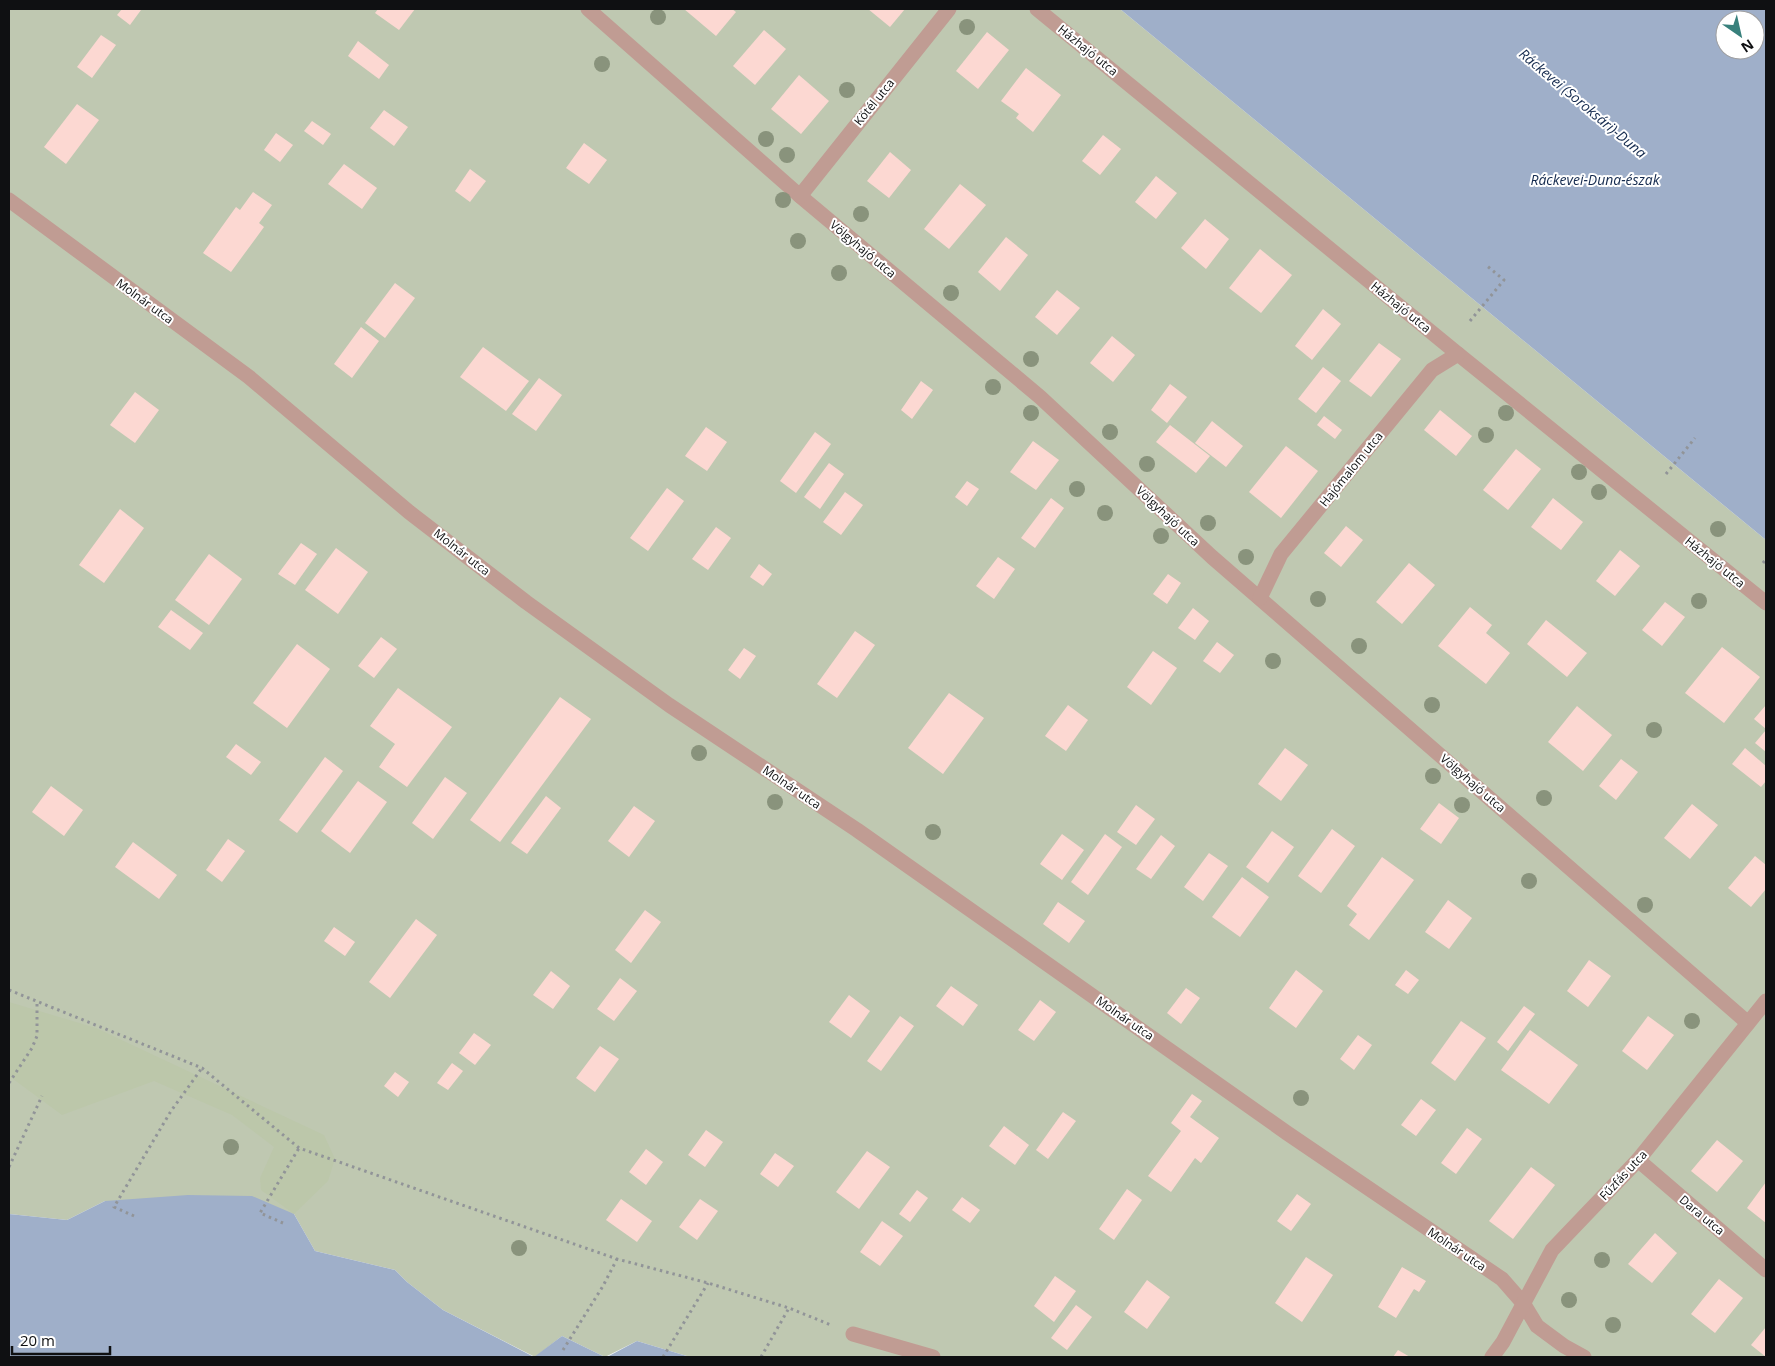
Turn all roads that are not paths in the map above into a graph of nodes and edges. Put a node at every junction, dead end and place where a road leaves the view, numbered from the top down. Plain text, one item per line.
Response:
1 (588, 9) edge
2 (949, 9) edge
3 (1037, 9) edge
4 (800, 196) junction
5 (9, 200) edge
6 (1458, 354) junction
7 (1260, 598) junction
8 (1766, 603) edge
9 (1766, 1001) edge
10 (1748, 1023) junction
11 (1638, 1160) junction
12 (1766, 1270) edge
13 (1523, 1302) junction
14 (853, 1334) road end
15 (933, 1357) edge
16 (1492, 1357) edge
17 (1584, 1357) edge

1 - 4 street, Völgyhajó utca
2 - 4 street, Kötél utca
3 - 6 street, Házhajó utca
4 - 7 street, Völgyhajó utca
5 - 13 street, Molnár utca
6 - 7 street, Hajómalom utca
6 - 8 street, Házhajó utca
7 - 10 street, Völgyhajó utca
9 - 10 street, Fűzfás utca
10 - 11 street, Fűzfás utca
11 - 12 street, Dara utca
11 - 13 street, Fűzfás utca
13 - 16 street, Fűzfás utca
13 - 17 street, Molnár utca
14 - 15 street

